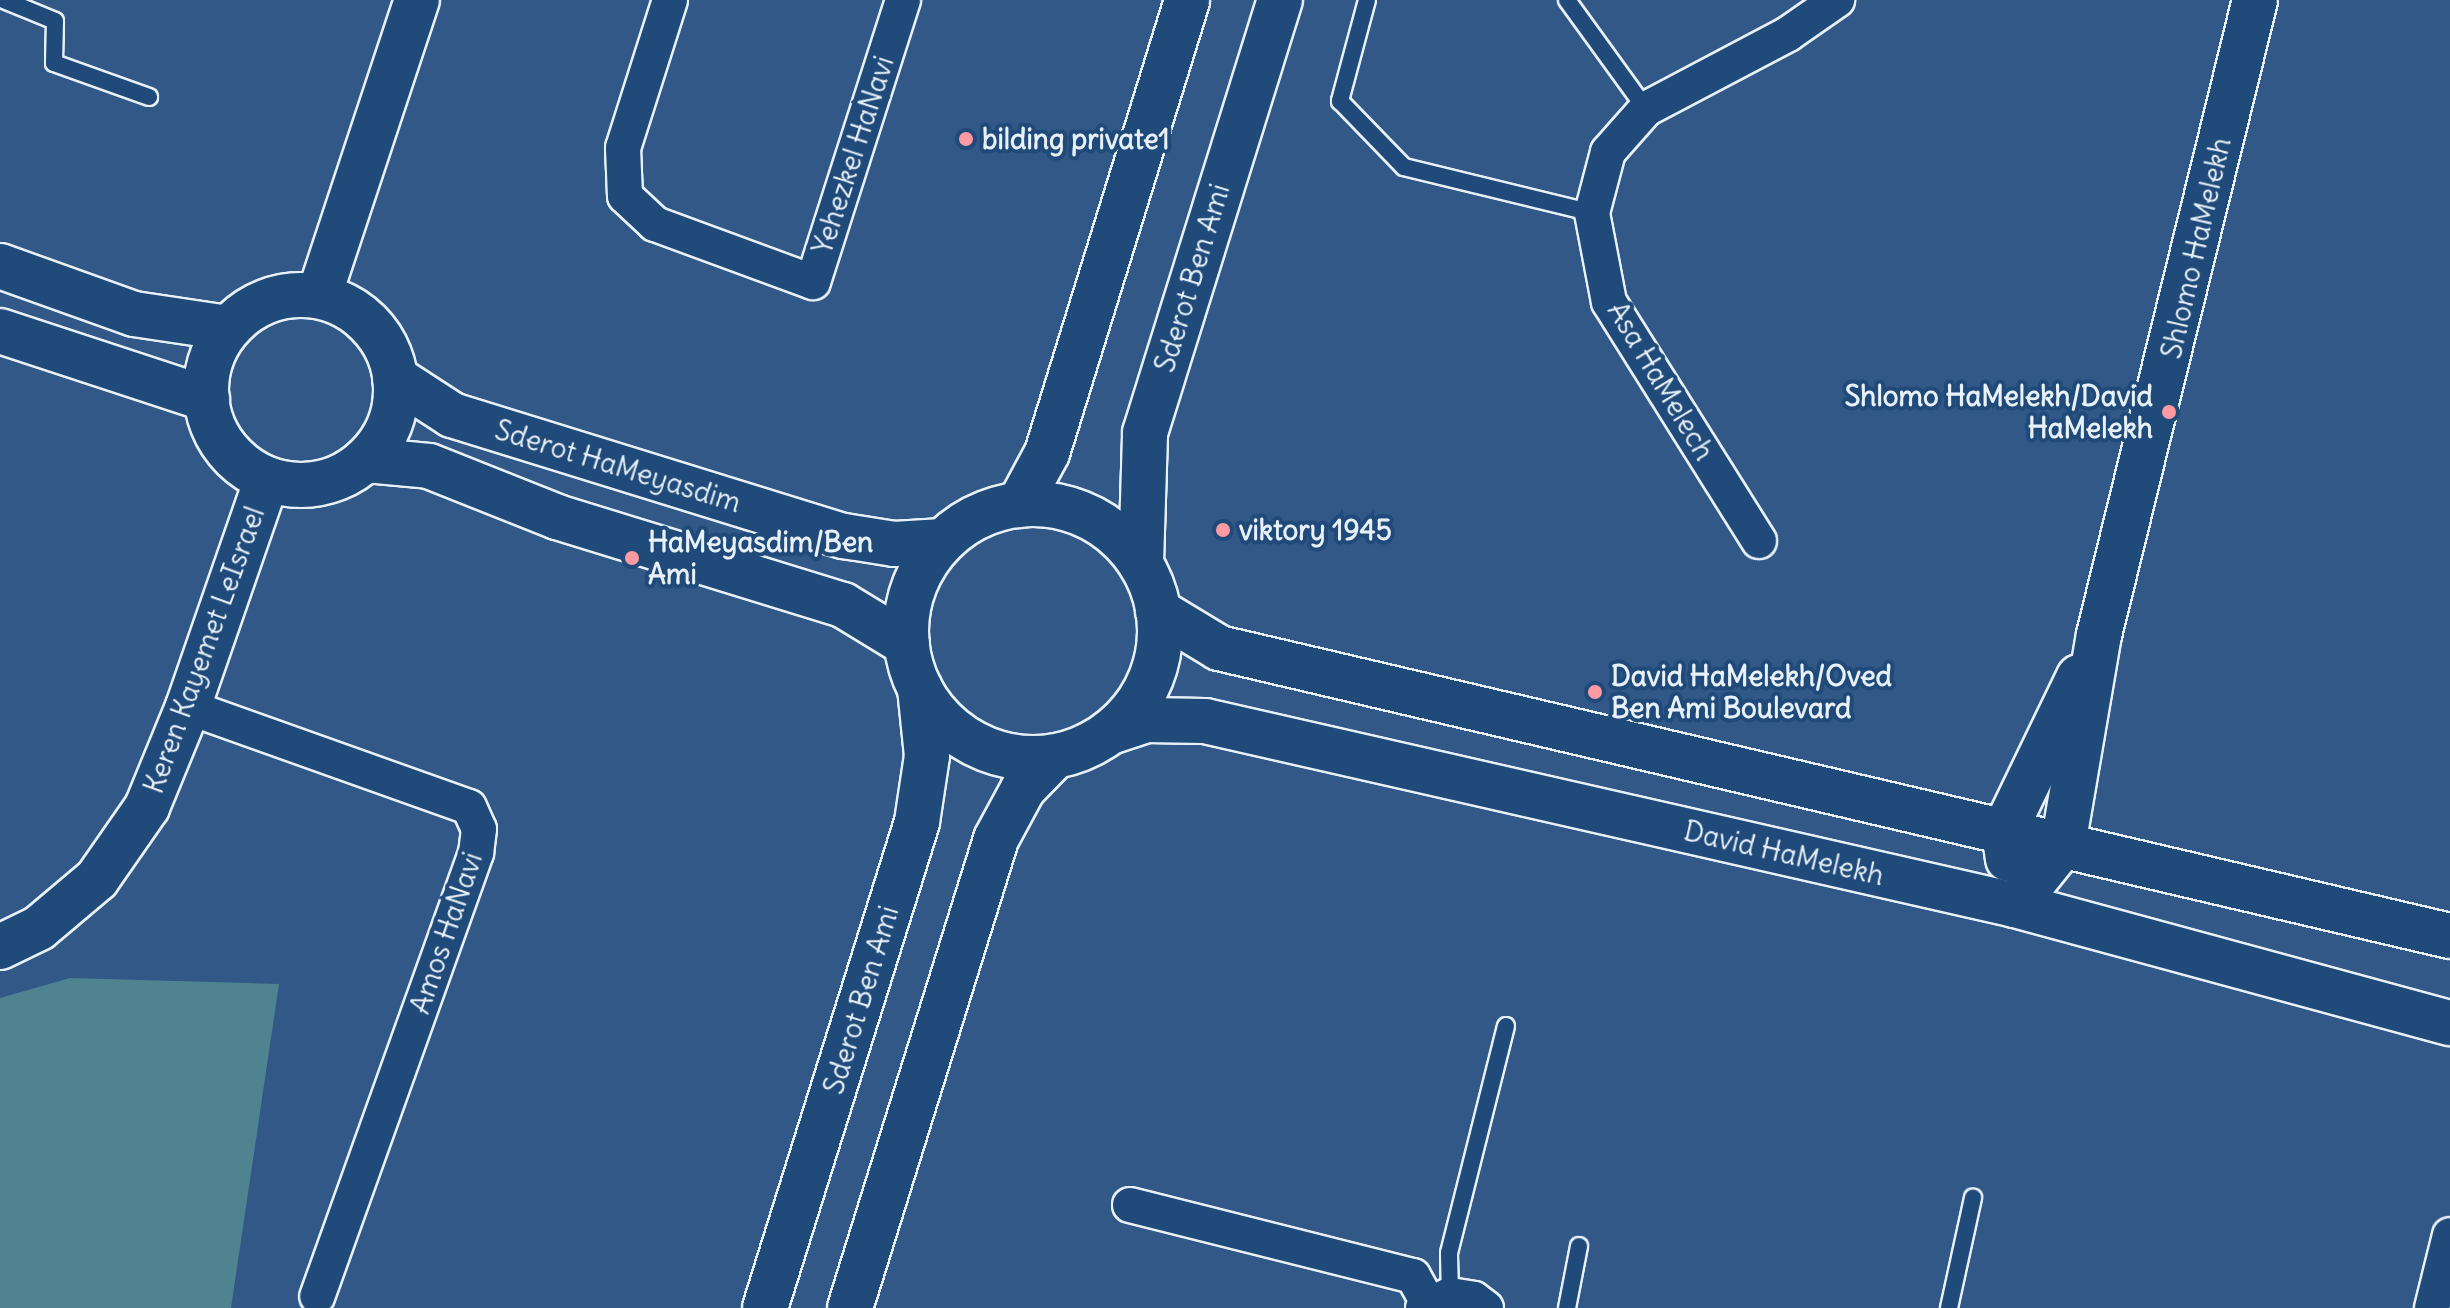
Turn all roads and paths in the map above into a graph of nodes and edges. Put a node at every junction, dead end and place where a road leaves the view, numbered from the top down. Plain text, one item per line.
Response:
1 (4, 0) edge
2 (417, 0) edge
3 (670, 0) edge
4 (903, 0) edge
5 (1187, 0) edge
6 (1280, 0) edge
7 (1367, 0) edge
8 (1567, 0) edge
9 (1837, 0) edge
10 (2255, 0) edge
11 (149, 97) dead end
12 (1646, 109) junction
13 (1592, 213) junction
14 (0, 266) edge
15 (319, 296) junction
16 (228, 328) junction
17 (0, 331) edge
18 (395, 378) junction
19 (207, 399) junction
20 (366, 460) junction
21 (267, 479) junction
22 (1019, 505) junction
23 (943, 541) junction
24 (1759, 541) dead end
25 (1141, 563) junction
26 (1158, 611) junction
27 (2099, 635) junction
28 (907, 644) junction
29 (920, 688) junction
30 (188, 707) junction
31 (1113, 731) junction
32 (1054, 757) junction
33 (2004, 832) junction
34 (2063, 845) junction
35 (2015, 905) junction
36 (2450, 936) edge
37 (0, 947) edge
38 (2450, 1023) edge
39 (1506, 1026) dead end
40 (1973, 1198) dead end
41 (1130, 1205) dead end
42 (2450, 1235) edge
43 (1579, 1246) dead end
44 (317, 1296) dead end
45 (1434, 1302) edge
46 (765, 1308) edge
47 (850, 1308) edge
48 (1486, 1308) edge
49 (1567, 1308) edge
50 (1949, 1308) edge
51 (2432, 1308) edge

1 - 11 lane
2 - 15 street
3 - 4 street, Yehezkel HaNavi
5 - 22 street
6 - 25 street, Sderot Ben Ami
7 - 13 lane
8 - 12 lane
9 - 12 street, Asa HaMelech
10 - 27 street, Shlomo HaMelekh
12 - 13 street, Asa HaMelech
13 - 24 street, Asa HaMelech
14 - 16 street
15 - 16 street
15 - 18 street
16 - 19 street
17 - 19 street
18 - 20 street
18 - 23 street, Sderot HaMeyasdim
19 - 21 street
20 - 21 street
20 - 28 street
21 - 30 street, Keren Kayemet LeIsrael
22 - 23 street
22 - 25 street
23 - 28 street
25 - 26 street
26 - 31 street
26 - 33 street
27 - 33 street, Shlomo HaMelekh
27 - 34 street, Shlomo HaMelekh
28 - 29 street
29 - 32 street
29 - 46 street, Sderot Ben Ami
30 - 37 street, Keren Kayemet LeIsrael
30 - 44 street, Amos HaNavi
31 - 32 street
31 - 35 street, David HaMelekh
32 - 47 street
33 - 34 street
33 - 35 street
34 - 35 street, Shlomo HaMelekh
34 - 36 street
35 - 38 street, David HaMelekh
39 - 45 lane
40 - 50 lane
41 - 45 street
42 - 51 street
43 - 49 lane
45 - 48 street

